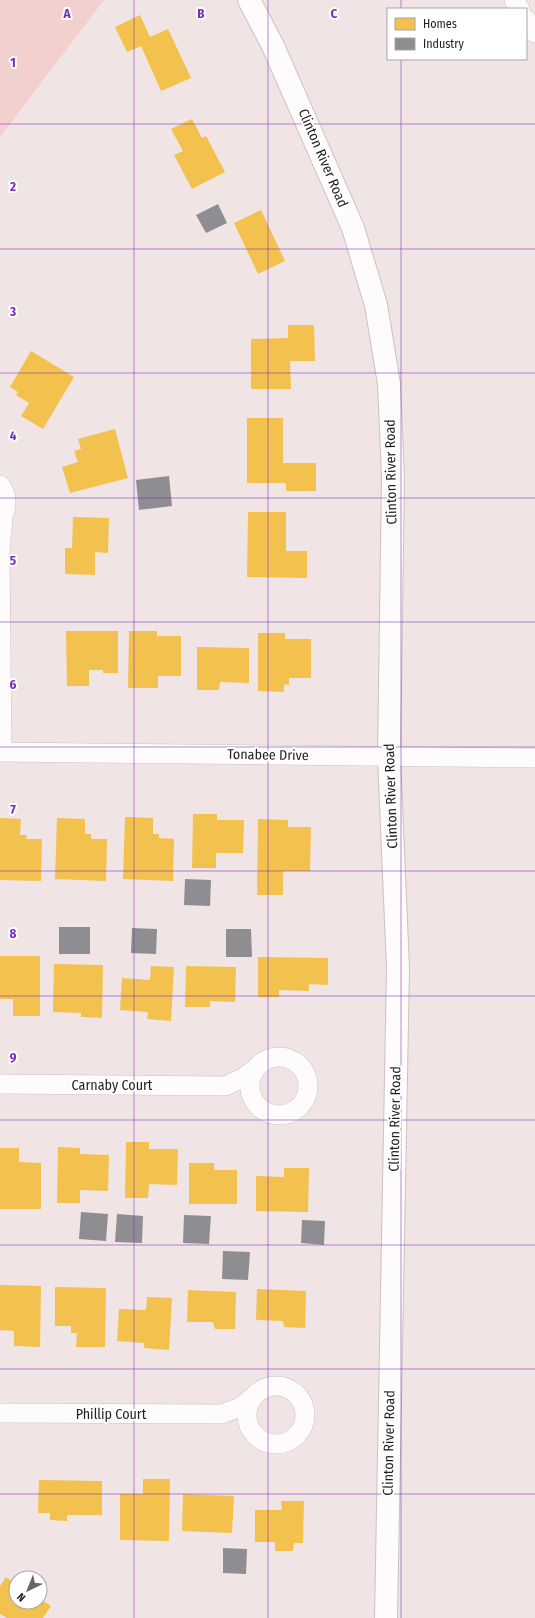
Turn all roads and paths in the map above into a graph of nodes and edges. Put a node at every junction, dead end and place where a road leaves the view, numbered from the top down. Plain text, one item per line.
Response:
1 (249, 0) edge
2 (527, 21) edge
3 (535, 33) edge
4 (0, 485) edge
5 (1, 518) edge
6 (0, 553) edge
7 (1, 752) edge
8 (389, 756) junction
9 (535, 758) edge
10 (256, 1068) junction
11 (0, 1084) edge
12 (225, 1086) junction
13 (256, 1104) junction
14 (253, 1397) junction
15 (0, 1413) edge
16 (222, 1414) junction
17 (253, 1433) junction
18 (386, 1618) edge

1 - 8 street, Clinton River Road
2 - 3 street
4 - 5 street
5 - 6 street
6 - 7 street
7 - 8 street, Tonabee Drive
8 - 9 street, Tonabee Drive
8 - 18 street, Clinton River Road
10 - 12 street, Carnaby Court
10 - 13 street
10 - 13 street, Carnaby Court
11 - 12 street, Carnaby Court
12 - 13 street, Carnaby Court
14 - 16 street, Phillip Court
14 - 17 street
14 - 17 street, Phillip Court
15 - 16 street, Phillip Court
16 - 17 street, Phillip Court

